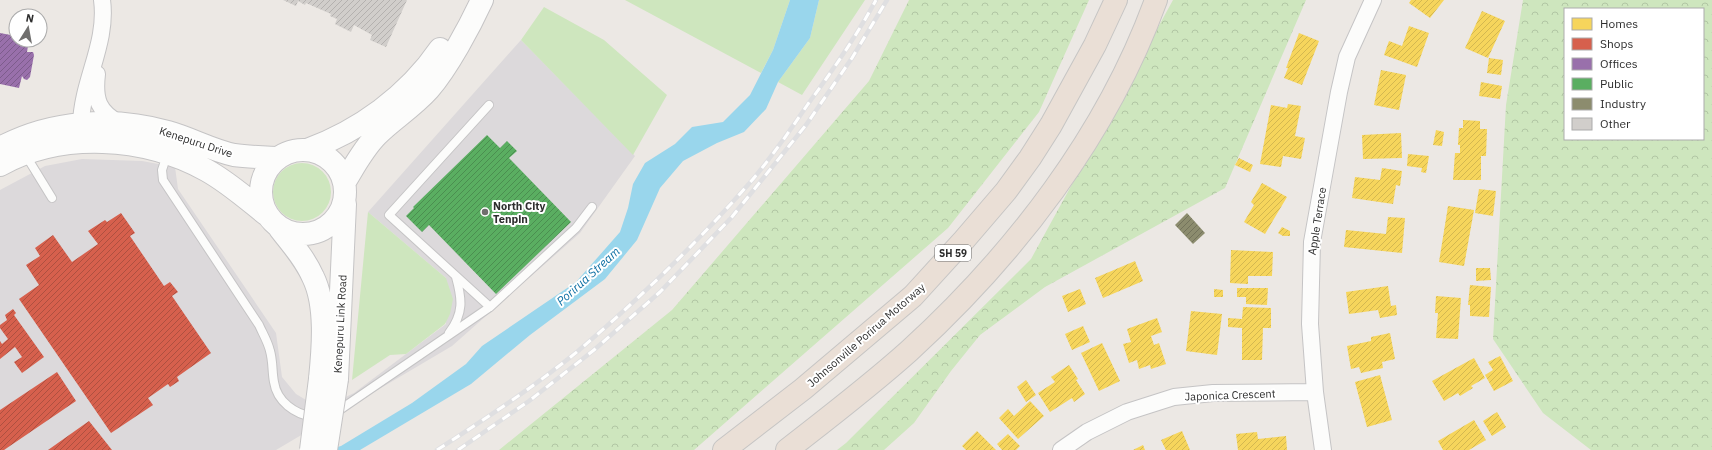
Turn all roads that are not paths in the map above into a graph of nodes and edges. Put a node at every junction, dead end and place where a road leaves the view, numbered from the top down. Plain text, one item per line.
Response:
1 (102, 0) edge
2 (470, 0) edge
3 (482, 0) edge
4 (1116, 0) edge
5 (1156, 0) edge
6 (1373, 0) edge
7 (98, 51) junction
8 (489, 105) dead end
9 (82, 124) junction
10 (124, 125) junction
11 (14, 147) edge
12 (307, 150) junction
13 (160, 151) junction
14 (276, 158) junction
15 (0, 165) edge
16 (345, 190) junction
17 (52, 198) dead end
18 (592, 207) dead end
19 (273, 222) junction
20 (456, 277) junction
21 (490, 307) junction
22 (445, 339) junction
23 (329, 379) junction
24 (1315, 392) junction
25 (311, 450) edge
26 (326, 450) edge
27 (724, 450) edge
28 (787, 450) edge
29 (1061, 450) edge
30 (1323, 450) edge

1 - 7 street
2 - 12 main road
3 - 16 main road
4 - 27 highway, Johnsonville Porirua Motorway / SH 59
5 - 28 highway
6 - 24 street, Apple Terrace
7 - 9 street
7 - 10 street
8 - 20 lane
9 - 10 main road, Kenepuru Drive
9 - 11 main road, Kenepuru Drive
9 - 13 main road
10 - 14 main road, Kenepuru Drive
11 - 13 main road, Kenepuru Drive
11 - 15 main road, Kenepuru Drive
11 - 17 lane
12 - 14 main road
12 - 16 main road
13 - 19 main road, Kenepuru Drive
13 - 22 lane
14 - 19 main road
16 - 19 main road
16 - 23 main road, Kenepuru Link Road
18 - 21 lane
19 - 23 main road, Kenepuru Link Road
20 - 21 lane
20 - 22 lane
21 - 22 lane
23 - 25 main road, Kenepuru Link Road, bridge
23 - 26 main road, Kenepuru Link Road, bridge
24 - 29 street, Japonica Crescent
24 - 30 street, Apple Terrace

